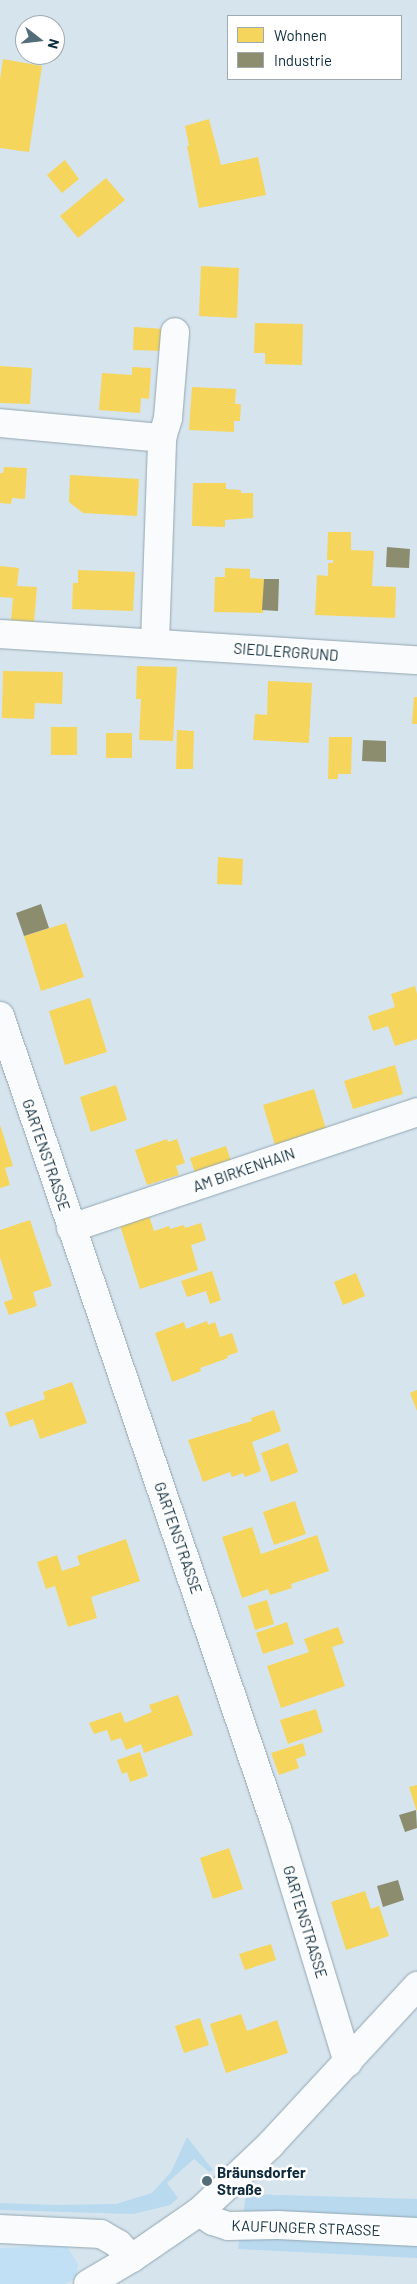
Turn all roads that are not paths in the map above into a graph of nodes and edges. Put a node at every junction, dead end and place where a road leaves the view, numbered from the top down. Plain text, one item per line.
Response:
1 (175, 332) dead end
2 (0, 423) edge
3 (162, 438) junction
4 (0, 634) edge
5 (155, 643) junction
6 (417, 660) edge
7 (0, 1016) edge
8 (417, 1112) edge
9 (71, 1228) junction
10 (417, 1986) edge
11 (348, 2062) junction
12 (199, 2212) junction
13 (0, 2228) edge
14 (417, 2232) edge
15 (132, 2258) junction
16 (88, 2284) edge

1 - 3 street
2 - 3 street
3 - 5 street
4 - 5 street, SIEDLERGRUND
5 - 6 street, SIEDLERGRUND
7 - 9 street, GARTENSTRASSE
8 - 9 street, AM BIRKENHAIN
9 - 11 street, GARTENSTRASSE
10 - 11 street
11 - 12 street
12 - 14 street, KAUFUNGER STRASSE
12 - 15 street
13 - 15 street
15 - 16 street

